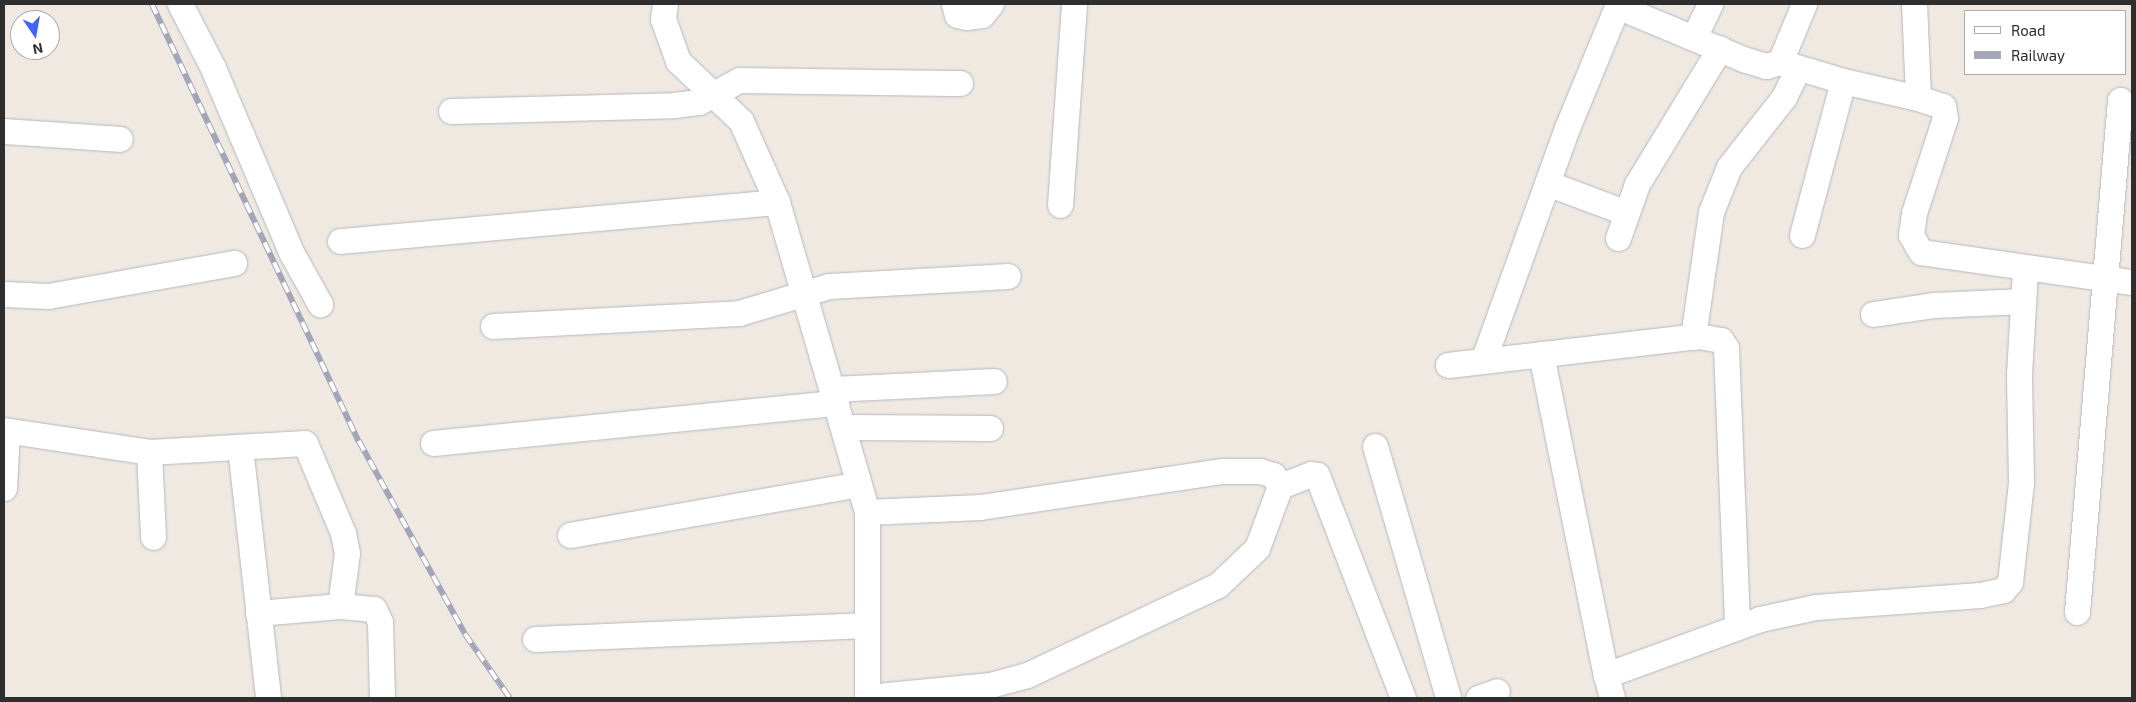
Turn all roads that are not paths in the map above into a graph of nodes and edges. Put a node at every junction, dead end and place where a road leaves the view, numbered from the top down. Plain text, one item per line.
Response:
1 (180, 4) edge
2 (664, 4) edge
3 (954, 4) edge
4 (991, 4) edge
5 (1074, 4) edge
6 (1710, 4) edge
7 (1804, 4) edge
8 (1914, 4) edge
9 (1618, 5) edge
10 (1694, 37) junction
11 (1720, 48) junction
12 (1789, 65) junction
13 (1843, 81) junction
14 (960, 83) dead end
15 (711, 92) junction
16 (1918, 98) junction
17 (2120, 100) dead end
18 (451, 111) dead end
19 (4, 131) edge
20 (120, 140) dead end
21 (1547, 183) junction
22 (777, 202) junction
23 (1060, 205) dead end
24 (1627, 213) junction
25 (1802, 234) dead end
26 (1618, 238) dead end
27 (340, 241) dead end
28 (234, 263) dead end
29 (2025, 269) junction
30 (1008, 276) dead end
31 (2106, 279) junction
32 (2132, 282) edge
33 (804, 293) junction
34 (4, 294) edge
35 (2023, 302) junction
36 (320, 304) dead end
37 (1873, 314) dead end
38 (493, 326) dead end
39 (1693, 337) junction
40 (1541, 354) junction
41 (1483, 361) junction
42 (1448, 365) dead end
43 (994, 382) dead end
44 (834, 396) junction
45 (843, 427) junction
46 (990, 428) dead end
47 (5, 430) edge
48 (432, 443) dead end
49 (1375, 446) dead end
50 (240, 447) junction
51 (149, 452) junction
52 (859, 484) junction
53 (1280, 486) junction
54 (4, 488) edge
55 (867, 512) junction
56 (570, 535) dead end
57 (153, 537) dead end
58 (340, 606) junction
59 (2077, 612) dead end
60 (258, 613) junction
61 (867, 625) junction
62 (1737, 627) junction
63 (535, 639) dead end
64 (1609, 686) edge
65 (268, 698) edge
66 (382, 698) edge
67 (867, 698) edge
68 (1403, 698) edge
69 (1448, 698) edge

1 - 36 street
2 - 15 street
3 - 4 street
5 - 23 street
6 - 10 street
7 - 12 street
8 - 16 street
9 - 10 street
9 - 21 street
10 - 11 street
11 - 12 street
11 - 24 street
12 - 13 street
12 - 39 street
13 - 16 street
13 - 25 street
14 - 15 street
15 - 18 street
15 - 22 street
16 - 29 street
17 - 31 street
19 - 20 street
21 - 24 street
21 - 41 street
22 - 27 street
22 - 33 street
24 - 26 street
28 - 34 street
29 - 31 street
29 - 35 street
30 - 33 street
31 - 32 street
31 - 59 street
33 - 38 street
33 - 44 street
35 - 37 street
35 - 62 street
39 - 40 street
39 - 62 street
40 - 41 street
40 - 64 street
41 - 42 street
43 - 44 street
44 - 45 street
44 - 48 street
45 - 46 street
45 - 52 street
47 - 51 street
47 - 54 street
49 - 69 street
50 - 51 street
50 - 58 street
50 - 60 street
51 - 57 street
52 - 55 street
52 - 56 street
53 - 55 street
53 - 67 street
53 - 68 street
55 - 61 street
58 - 60 street
58 - 66 street
60 - 65 street
61 - 63 street
61 - 67 street
62 - 64 street

